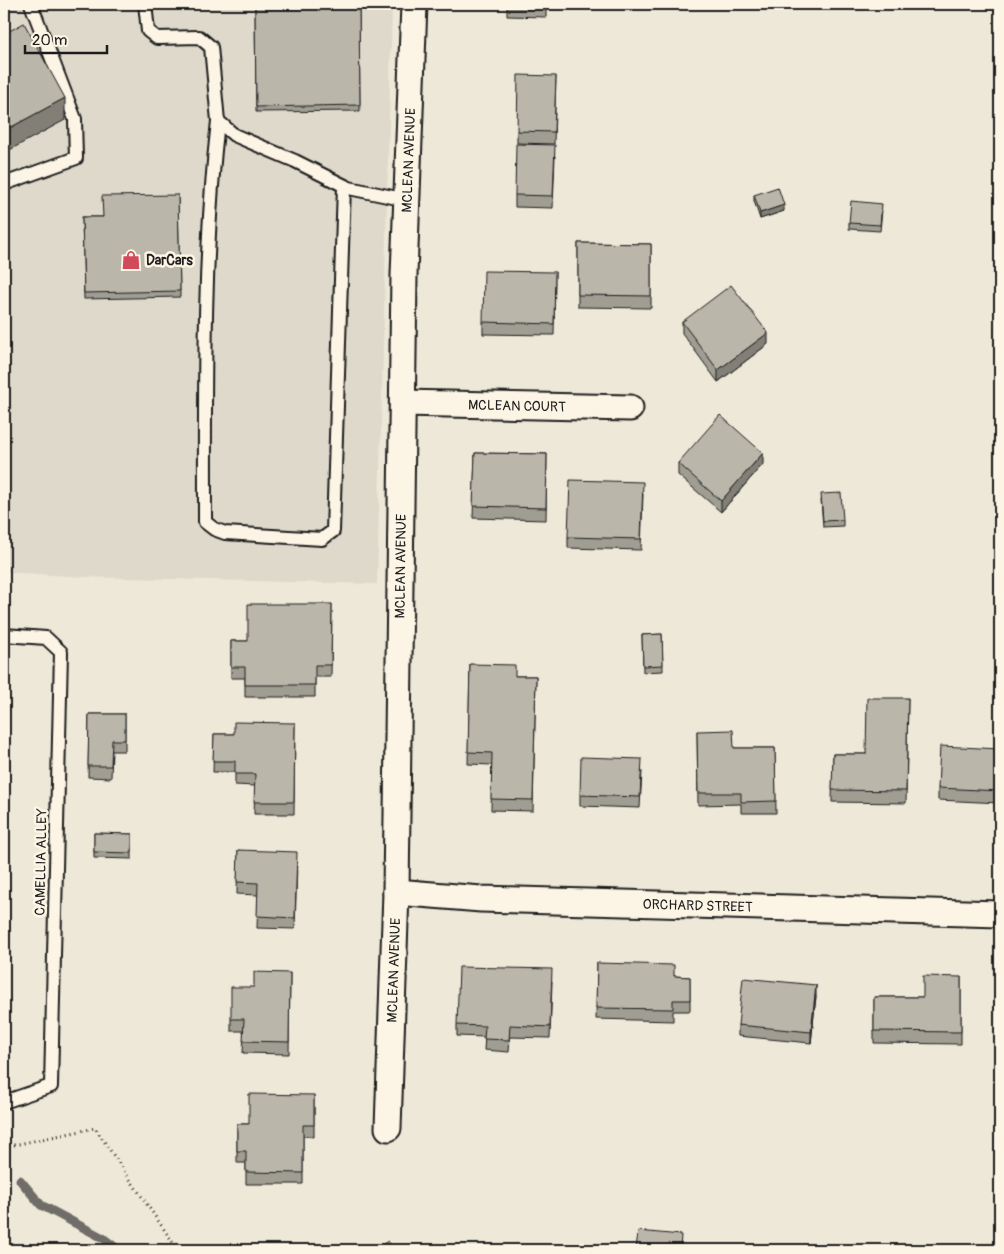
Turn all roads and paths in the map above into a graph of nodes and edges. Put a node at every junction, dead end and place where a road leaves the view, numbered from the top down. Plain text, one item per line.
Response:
1 (31, 4) edge
2 (145, 4) edge
3 (414, 4) edge
4 (218, 121) junction
5 (4, 184) edge
6 (344, 186) junction
7 (407, 200) junction
8 (403, 403) junction
9 (630, 408) dead end
10 (4, 635) edge
11 (396, 892) junction
12 (1000, 914) edge
13 (4, 1102) edge
14 (388, 1128) dead end
15 (4, 1147) edge
16 (178, 1250) edge

1 - 5 lane
2 - 4 lane
3 - 7 street, MCLEAN AVENUE
4 - 6 lane
4 - 6 lane
6 - 7 lane
7 - 8 street, MCLEAN AVENUE
8 - 9 street, MCLEAN COURT
8 - 11 street, MCLEAN AVENUE
10 - 13 lane, CAMELLIA ALLEY
11 - 12 street, ORCHARD STREET
11 - 14 street, MCLEAN AVENUE
15 - 16 path

